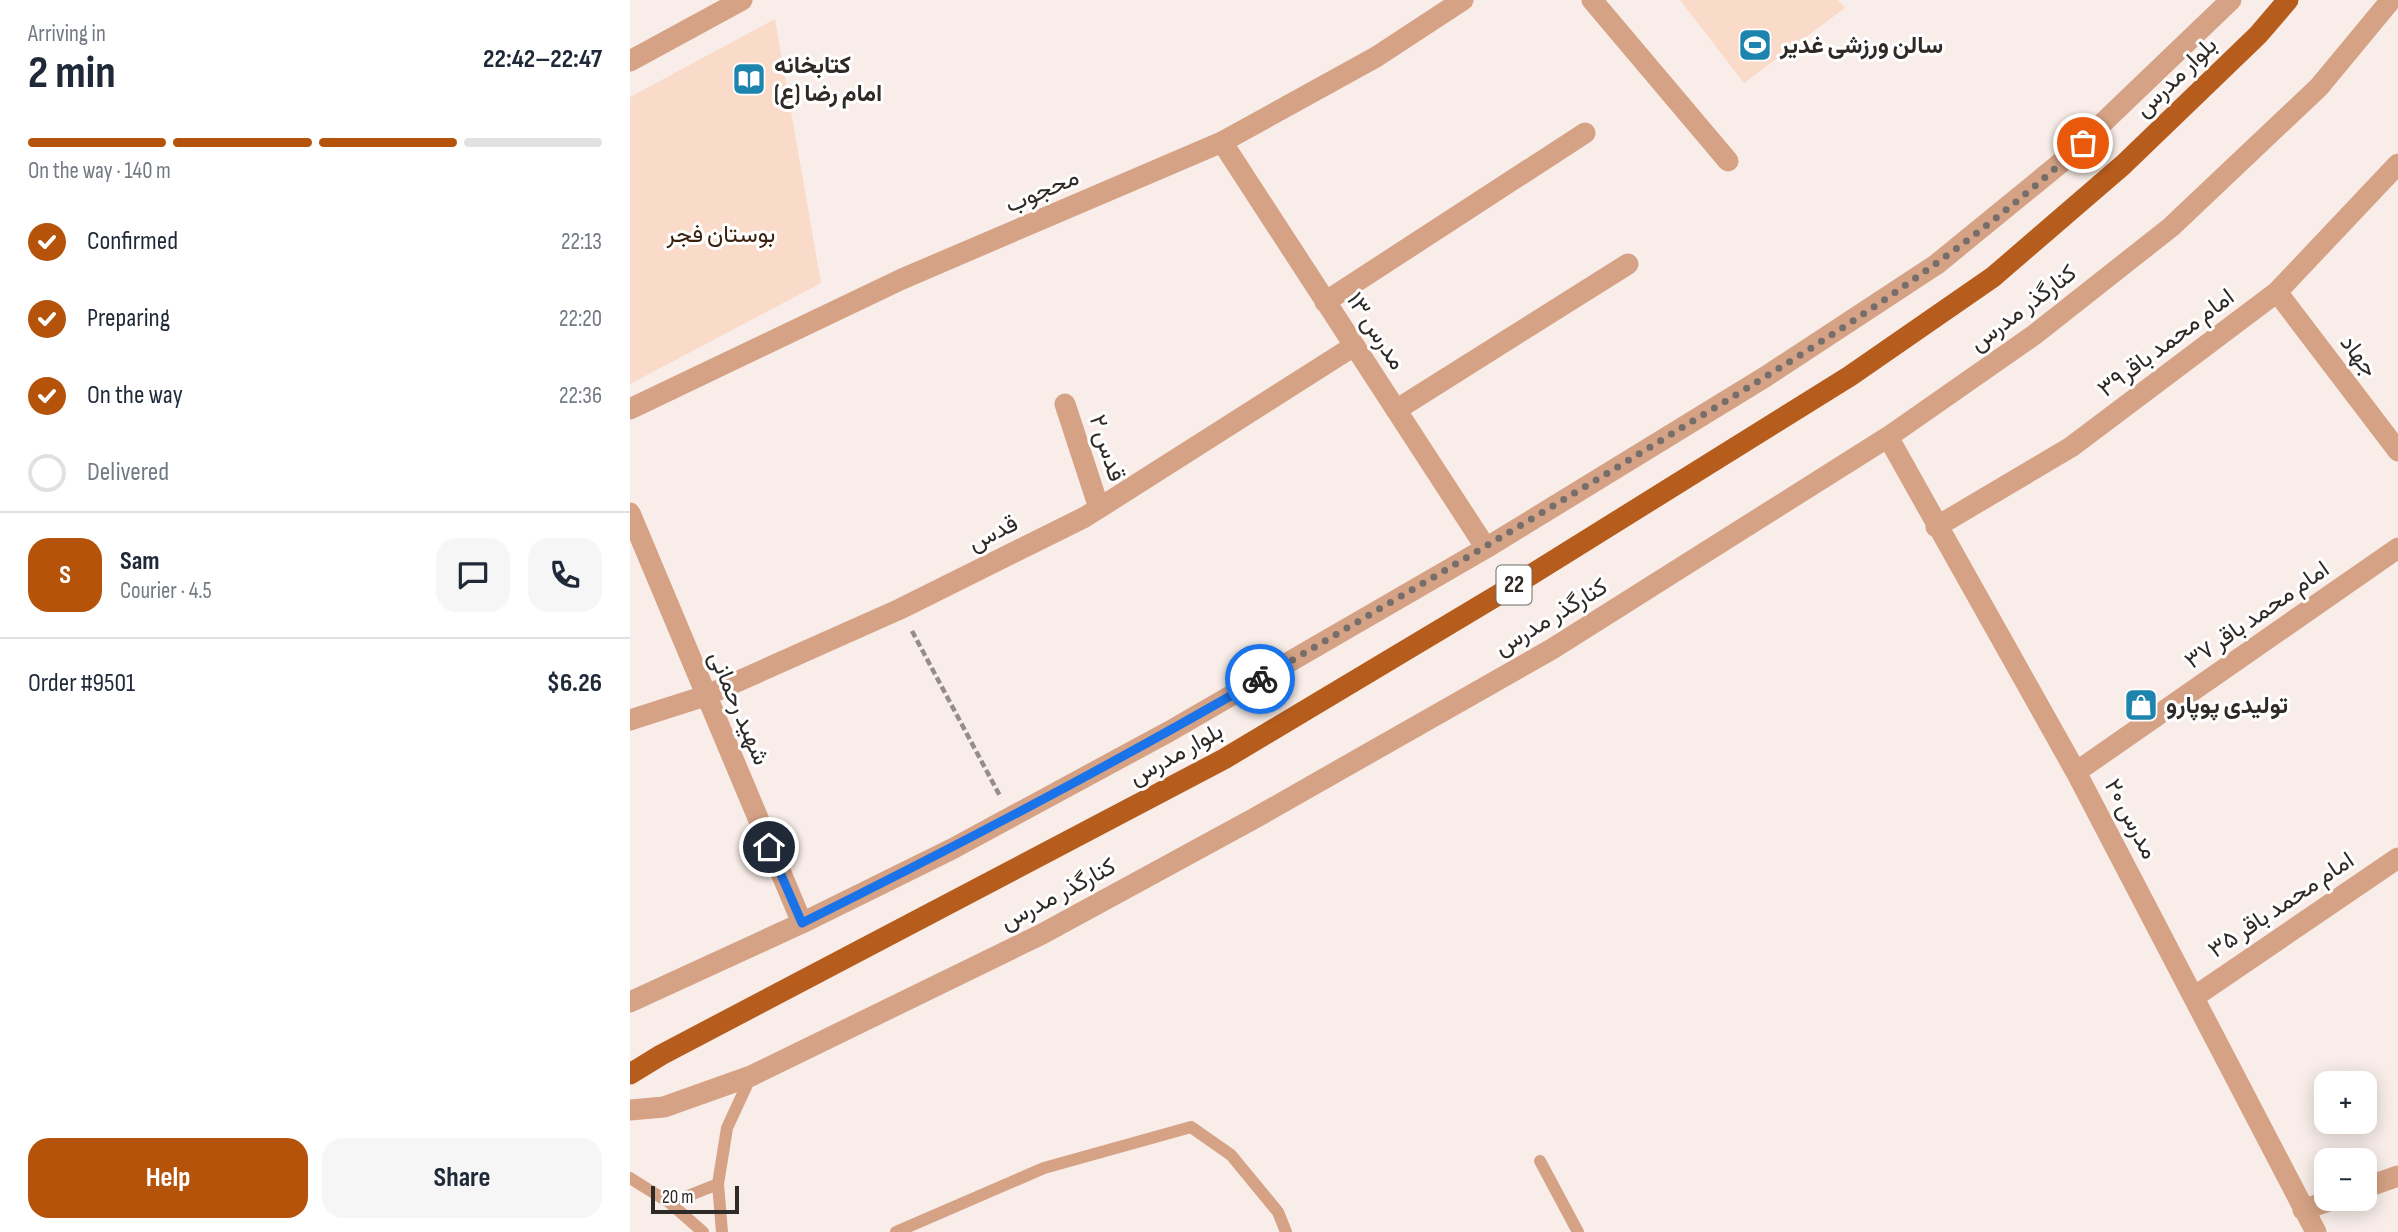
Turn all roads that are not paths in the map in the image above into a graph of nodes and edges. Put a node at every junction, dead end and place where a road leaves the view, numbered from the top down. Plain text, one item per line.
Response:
1 (742, 0) edge
2 (1463, 0) edge
3 (1592, 0) edge
4 (2288, 0) edge
5 (2391, 0) edge
6 (2220, 4) edge
7 (630, 61) edge
8 (1585, 133) dead end
9 (1222, 142) junction
10 (1728, 161) dead end
11 (2398, 164) edge
12 (1628, 264) dead end
13 (2277, 292) junction
14 (1325, 302) junction
15 (1354, 346) junction
16 (1065, 404) dead end
17 (630, 410) edge
18 (1396, 410) junction
19 (1888, 437) junction
20 (2398, 451) edge
21 (1099, 508) junction
22 (630, 513) edge
23 (1936, 527) junction
24 (1486, 548) junction
25 (2398, 548) edge
26 (705, 696) junction
27 (630, 720) edge
28 (2076, 772) junction
29 (2398, 858) edge
30 (802, 923) junction
31 (2194, 997) junction
32 (630, 1002) edge
33 (661, 1055) junction
34 (630, 1060) edge
35 (630, 1074) edge
36 (751, 1076) junction
37 (630, 1110) edge
38 (1540, 1161) dead end
39 (2398, 1176) edge
40 (630, 1178) edge
41 (2377, 1183) edge
42 (718, 1184) junction
43 (670, 1203) junction
44 (2314, 1206) edge
45 (2303, 1210) junction
46 (703, 1232) edge
47 (722, 1232) edge
48 (896, 1232) edge
49 (1286, 1232) edge
50 (1578, 1232) edge
51 (2316, 1232) edge

1 - 7 street
2 - 9 street, محجوب
3 - 10 street
4 - 33 main road, بلوار مدرس / 22
5 - 19 street, کنارگذر مدرس
6 - 24 street
8 - 14 street
9 - 14 street, مدرس ۱۳
9 - 17 street, محجوب
11 - 13 street, امام محمد باقر۳۹
12 - 18 street
13 - 20 street, جهاد
13 - 23 street, امام محمد باقر۳۹
14 - 15 street, مدرس ۱۳
15 - 18 street, مدرس ۱۳
15 - 21 street, قدس
16 - 21 street, قدس ۲
18 - 24 street, مدرس ۱۳
19 - 23 street, مدرس ۲۰
19 - 36 street, کنارگذر مدرس
21 - 26 street, قدس
22 - 26 street, شهید رحمانی
23 - 28 street, مدرس ۲۰
24 - 30 street
25 - 28 street, امام محمد باقر ۳۷
26 - 27 street, قدس
26 - 30 street, شهید رحمانی
28 - 31 street, مدرس ۲۰
29 - 31 street, ۳۵ امام محمد باقر
30 - 32 street
31 - 45 street, مدرس ۲۰
33 - 34 main road, بلوار مدرس
33 - 35 main road, بلوار مدرس / 22
36 - 37 street, کنارگذر مدرس
36 - 42 lane
38 - 50 lane
39 - 41 street
40 - 43 lane
42 - 43 lane
42 - 47 lane
43 - 46 lane
44 - 45 street
45 - 51 street, مدرس ۲۰
48 - 49 lane

